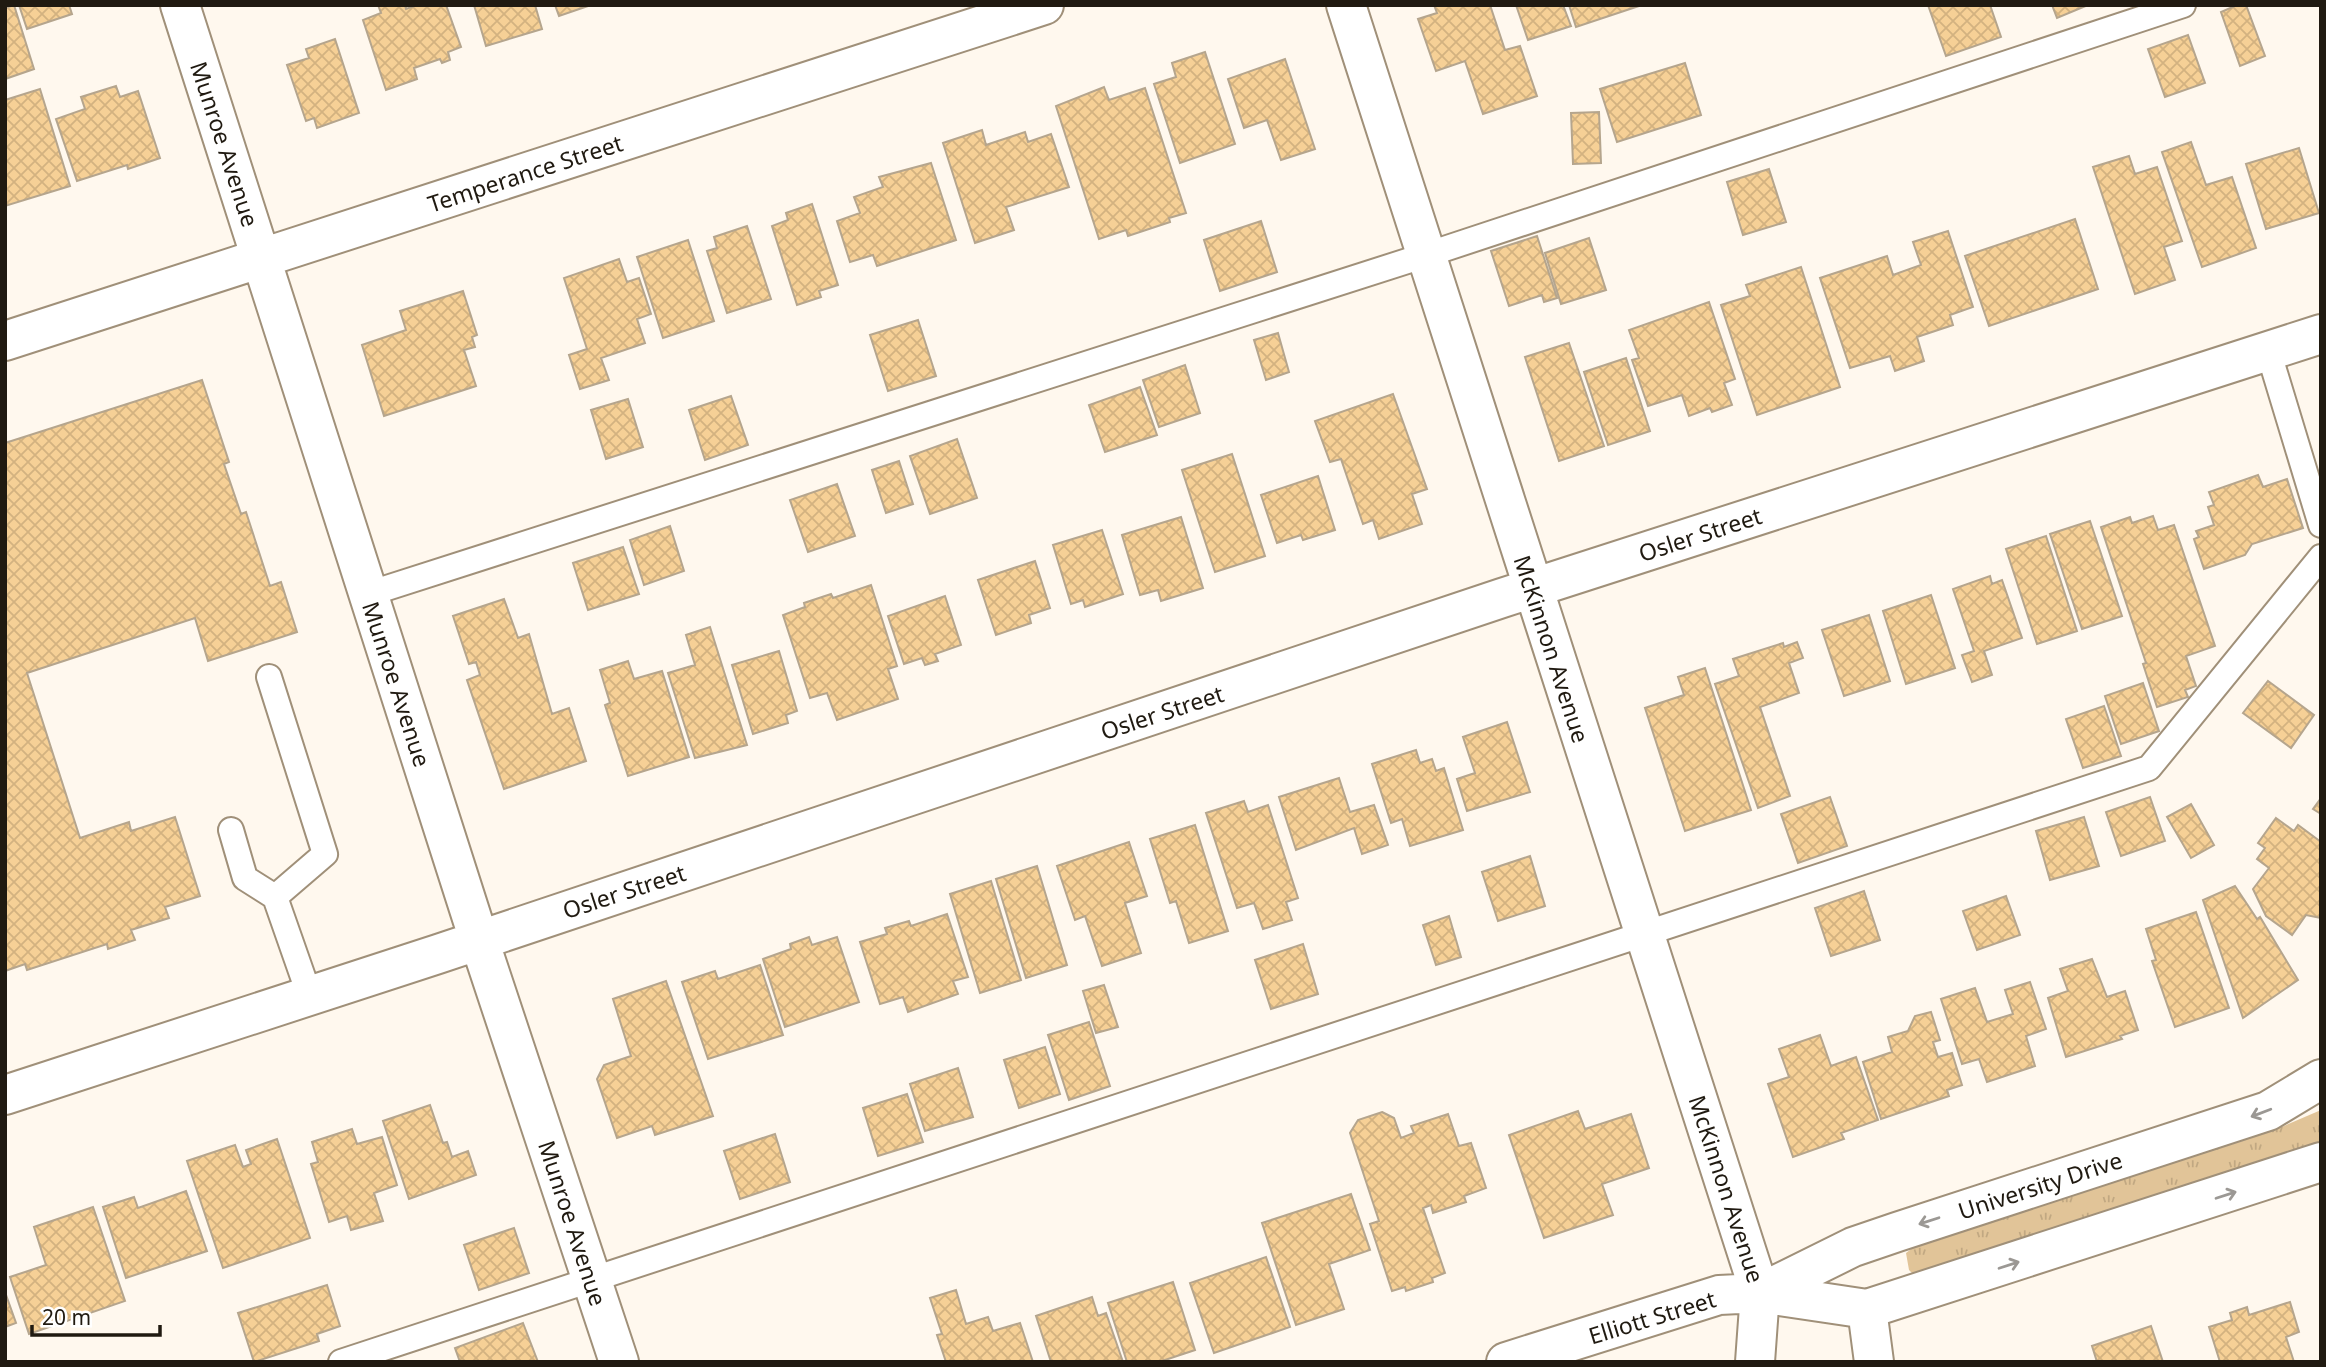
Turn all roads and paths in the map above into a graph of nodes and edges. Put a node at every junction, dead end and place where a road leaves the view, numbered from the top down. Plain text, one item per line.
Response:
1 (180, 5) edge
2 (1044, 5) edge
3 (1346, 5) edge
4 (2183, 5) edge
5 (1426, 255) junction
6 (262, 258) junction
7 (2321, 334) edge
8 (5, 341) edge
9 (2268, 350) junction
10 (2321, 525) edge
11 (2321, 557) edge
12 (1532, 588) junction
13 (368, 594) junction
14 (269, 677) dead end
15 (231, 830) dead end
16 (275, 897) junction
17 (1646, 932) junction
18 (479, 940) junction
19 (310, 997) junction
20 (2321, 1079) edge
21 (5, 1095) edge
22 (2321, 1162) edge
23 (591, 1278) junction
24 (1760, 1293) junction
25 (1867, 1309) junction
26 (341, 1362) edge
27 (619, 1362) edge
28 (1506, 1362) edge
29 (1755, 1362) edge
30 (1874, 1362) edge

1 - 6 street, Munroe Avenue
2 - 6 street, Temperance Street
3 - 5 street, McKinnon Avenue
4 - 5 lane
5 - 12 street, McKinnon Avenue
5 - 13 lane
6 - 8 street, Temperance Street
6 - 13 street, Munroe Avenue
7 - 9 street, Osler Street
9 - 10 lane
9 - 12 street, Osler Street
11 - 17 lane
12 - 17 street, McKinnon Avenue
12 - 18 street, Osler Street
13 - 18 street, Munroe Avenue
14 - 16 lane
15 - 16 lane
16 - 19 lane
17 - 23 lane
17 - 24 street, McKinnon Avenue
18 - 19 street, Osler Street
18 - 23 street, Munroe Avenue
19 - 21 street, Osler Street
20 -> 24 street, University Drive
25 -> 22 street
23 - 26 lane
23 - 27 street, Munroe Avenue
24 - 25 street
24 - 28 street, Elliott Street
24 - 29 street
25 - 30 street

